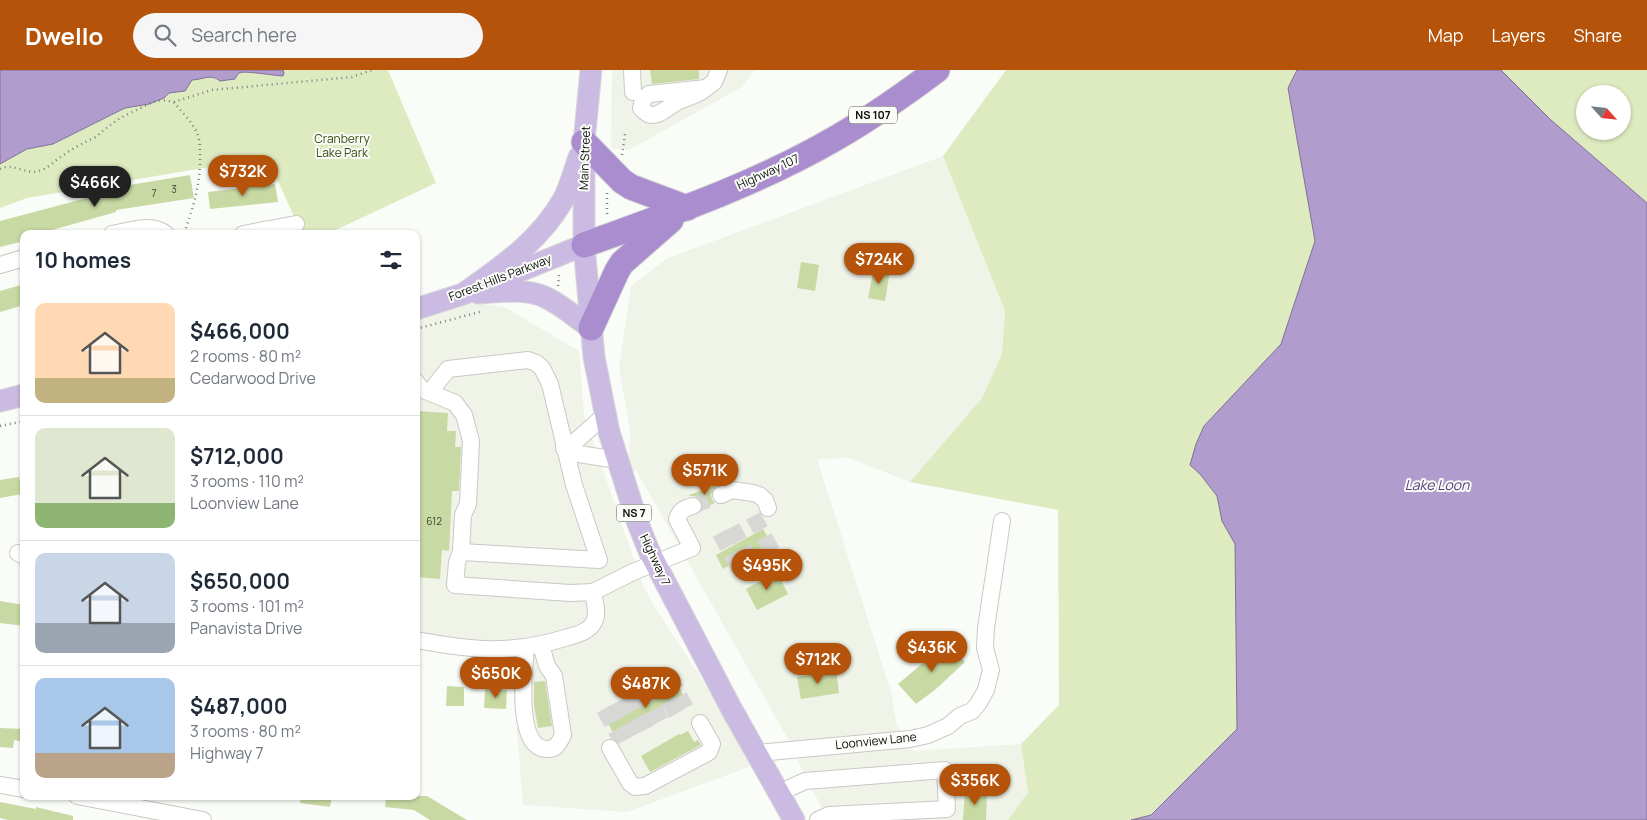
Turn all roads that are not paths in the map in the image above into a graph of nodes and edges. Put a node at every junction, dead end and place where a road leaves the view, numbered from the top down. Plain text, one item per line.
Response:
1 (591, 70) edge
2 (632, 70) edge
3 (719, 70) edge
4 (937, 70) edge
5 (706, 88) dead end
6 (633, 92) dead end
7 (584, 142) junction
8 (687, 208) junction
9 (296, 224) dead end
10 (134, 230) edge
11 (160, 230) edge
12 (264, 230) edge
13 (584, 246) junction
14 (20, 259) edge
15 (0, 266) edge
16 (463, 294) junction
17 (420, 308) edge
18 (591, 328) junction
19 (420, 387) edge
20 (430, 392) junction
21 (20, 396) edge
22 (0, 401) edge
23 (605, 415) junction
24 (564, 448) junction
25 (617, 460) junction
26 (721, 495) tunnel mouth
27 (694, 506) tunnel mouth
28 (768, 508) tunnel mouth
29 (1002, 521) dead end
30 (462, 552) junction
31 (656, 564) junction
32 (593, 592) junction
33 (420, 641) edge
34 (534, 646) junction
35 (551, 671) junction
36 (524, 675) junction
37 (700, 723) dead end
38 (610, 748) tunnel mouth
39 (758, 752) junction
40 (0, 786) edge
41 (20, 788) edge
42 (779, 793) junction
43 (98, 800) edge
44 (203, 820) edge
45 (794, 820) edge
46 (818, 820) edge

1 - 7 main road, Main Street / NS 7
2 - 6 street
3 - 5 street
4 - 8 highway, Highway 107 / NS 107
7 - 8 highway
7 - 13 main road, Main Street / NS 7
7 - 16 main road
8 - 13 highway, Highway 107 / NS 107
8 - 18 highway
9 - 12 street
10 - 11 street
13 - 16 main road, Forest Hills Parkway
13 - 18 main road, Highway 7 / NS 7
14 - 15 street
16 - 17 main road, Forest Hills Parkway
16 - 18 main road
18 - 23 main road, Highway 7 / NS 7
19 - 20 street
20 - 24 street
20 - 30 street
21 - 22 main road
23 - 24 street
23 - 25 main road, Highway 7 / NS 7
24 - 25 street
24 - 30 street
25 - 31 main road, Highway 7 / NS 7
26 - 28 street
27 - 31 street
29 - 39 street, Loonview Lane
30 - 32 street
31 - 32 street
31 - 39 main road, Highway 7 / NS 7
32 - 34 street
33 - 34 street
34 - 35 street
34 - 36 street
35 - 36 street
35 - 36 street
37 - 38 street
39 - 42 main road, Highway 7 / NS 7
40 - 41 street
42 - 45 main road, Highway 7 / NS 7
42 - 46 street
43 - 44 street

